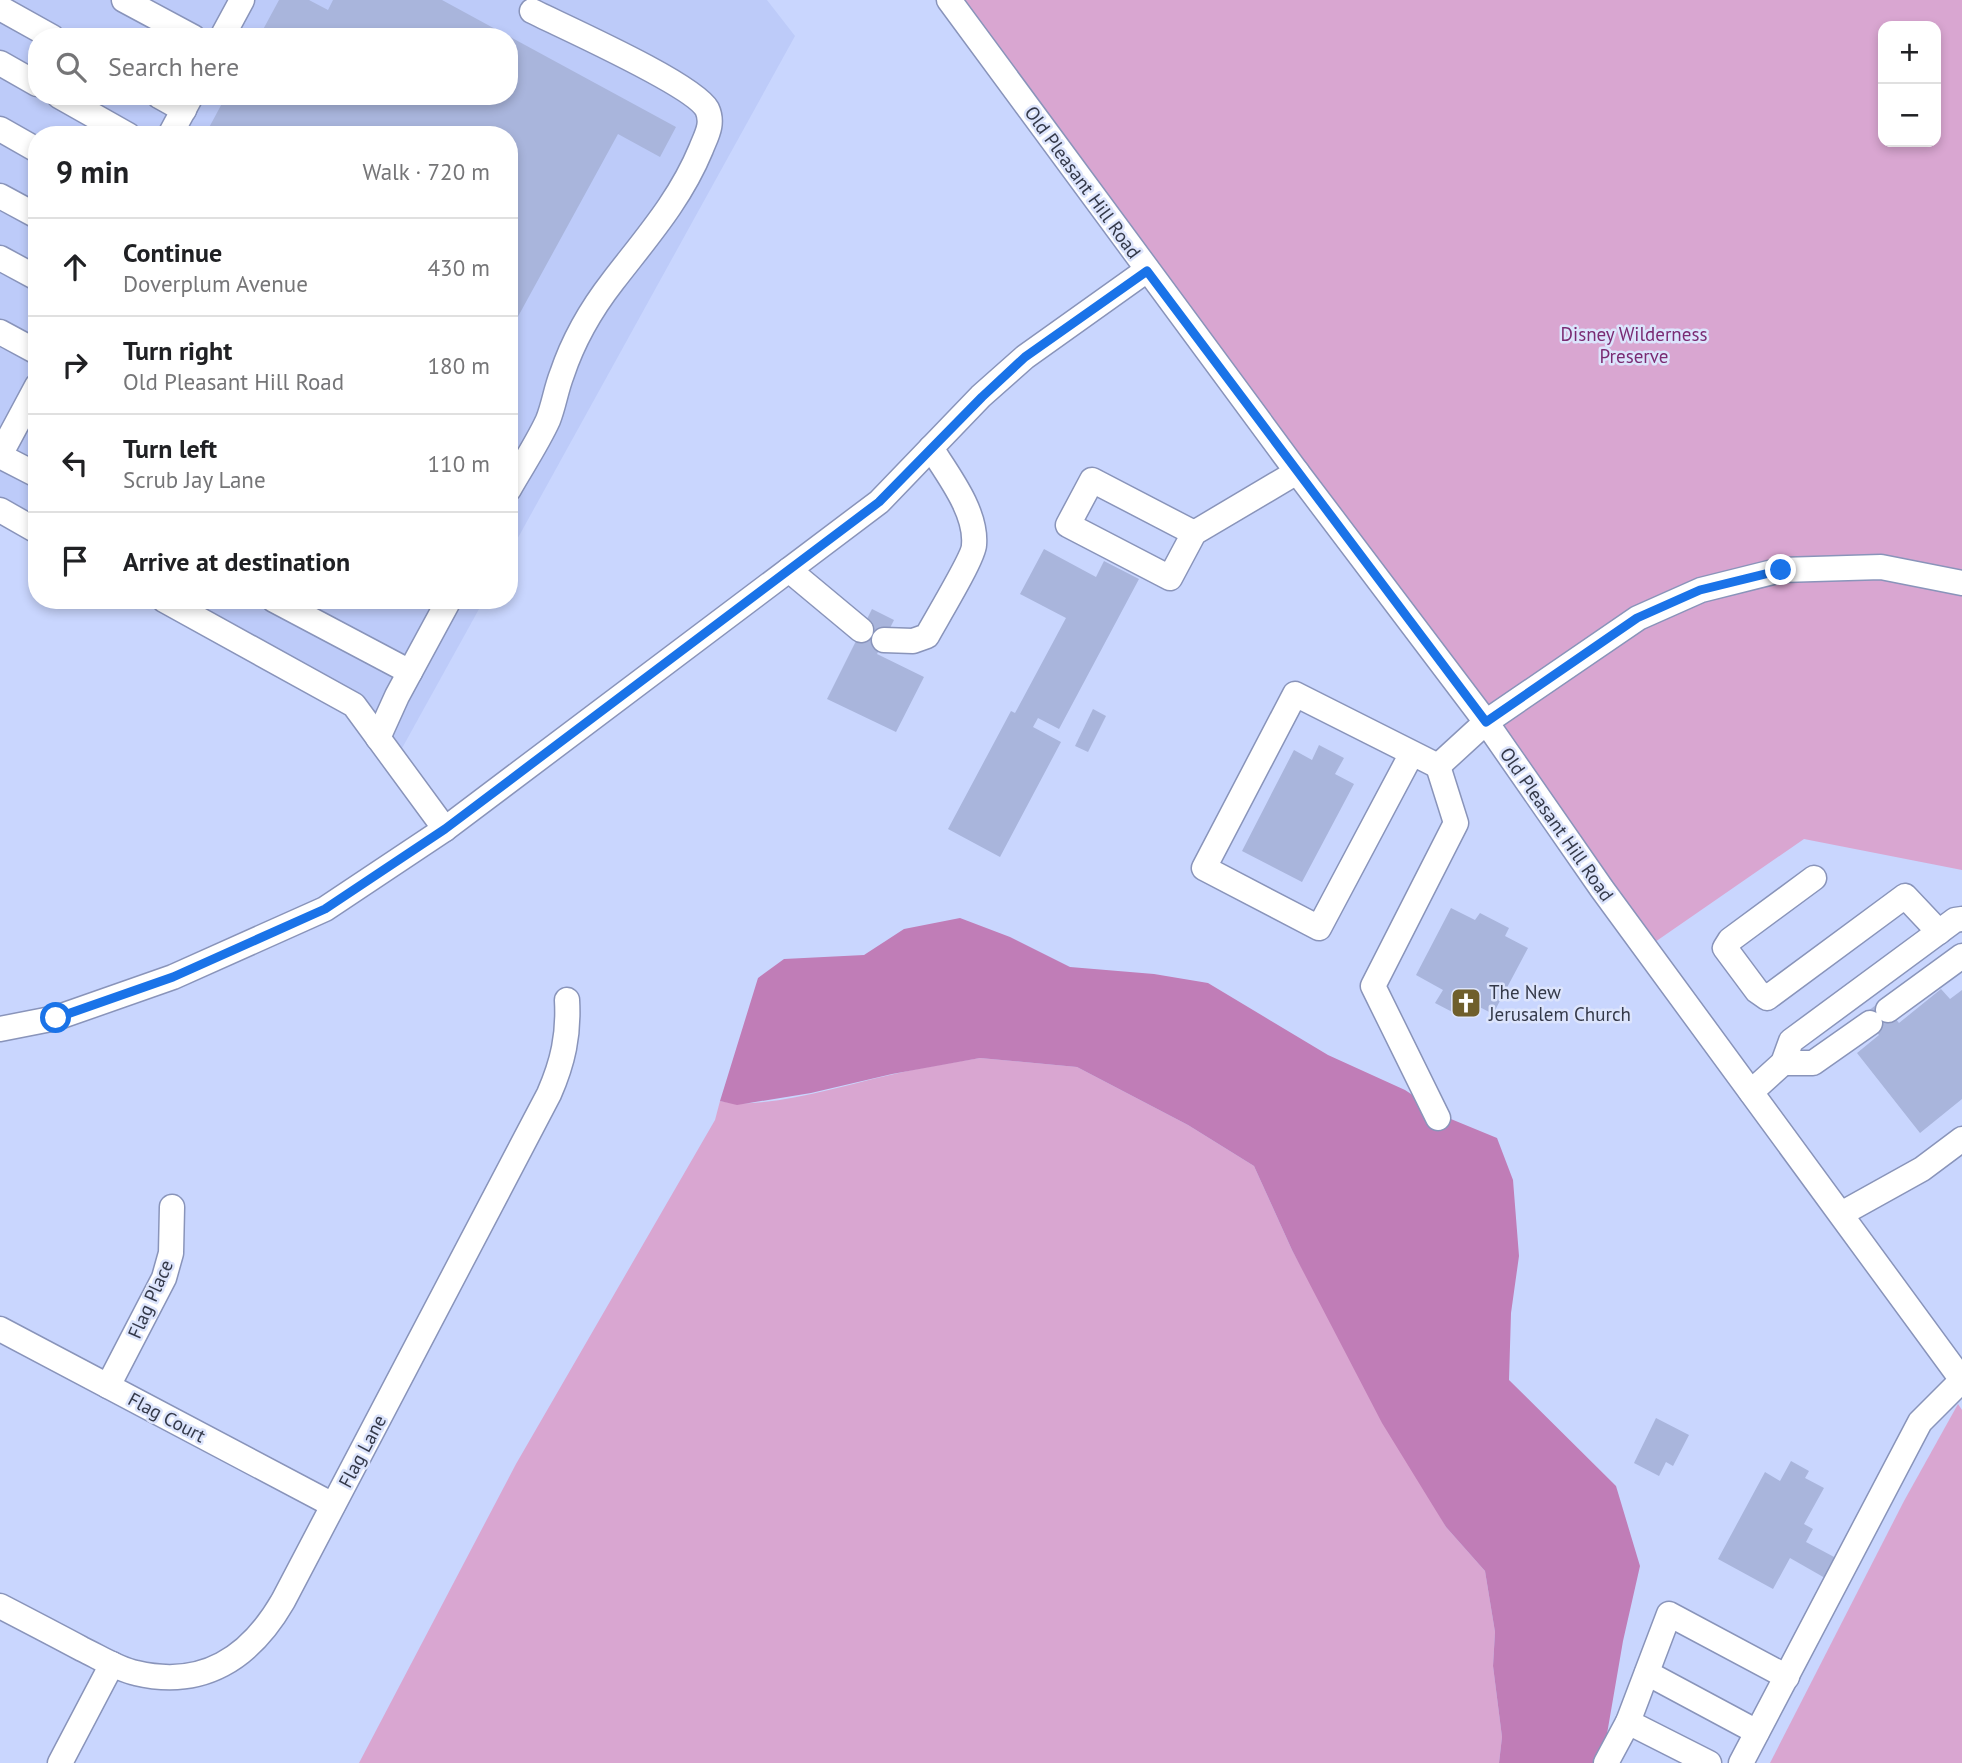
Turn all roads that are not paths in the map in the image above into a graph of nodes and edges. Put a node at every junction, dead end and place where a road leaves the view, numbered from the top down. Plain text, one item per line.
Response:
1 (124, 0) edge
2 (242, 0) edge
3 (949, 0) edge
4 (527, 4) edge
5 (0, 8) edge
6 (36, 28) edge
7 (176, 28) edge
8 (227, 28) edge
9 (0, 63) edge
10 (28, 79) edge
11 (75, 105) edge
12 (186, 105) edge
13 (112, 126) edge
14 (175, 126) edge
15 (0, 130) edge
16 (28, 145) edge
17 (0, 196) edge
18 (28, 211) edge
19 (0, 258) edge
20 (1147, 271) junction
21 (28, 273) edge
22 (0, 332) edge
23 (28, 347) edge
24 (28, 403) edge
25 (931, 448) junction
26 (0, 455) edge
27 (28, 470) edge
28 (1297, 472) junction
29 (518, 473) edge
30 (0, 510) edge
31 (28, 526) edge
32 (1194, 533) junction
33 (789, 570) junction
34 (1962, 583) edge
35 (179, 609) edge
36 (291, 609) edge
37 (444, 609) edge
38 (861, 630) dead end
39 (884, 640) dead end
40 (410, 672) junction
41 (1486, 722) junction
42 (378, 738) junction
43 (1412, 753) junction
44 (1438, 766) junction
45 (445, 829) junction
46 (1814, 878) dead end
47 (1962, 919) edge
48 (1939, 932) junction
49 (1962, 956) edge
50 (567, 1000) dead end
51 (0, 1029) edge
52 (1783, 1063) junction
53 (1751, 1092) junction
54 (1438, 1118) dead end
55 (1962, 1139) edge
56 (172, 1208) dead end
57 (1841, 1214) junction
58 (0, 1329) edge
59 (1962, 1380) edge
60 (108, 1386) junction
61 (333, 1505) junction
62 (0, 1606) edge
63 (112, 1664) junction
64 (1647, 1673) junction
65 (1787, 1677) junction
66 (1628, 1722) junction
67 (1758, 1732) junction
68 (60, 1763) edge
69 (1606, 1763) edge
70 (1709, 1763) edge
71 (1741, 1763) edge

1 - 7 street
2 - 8 street
3 - 20 street, Old Pleasant Hill Road
4 - 29 street
5 - 6 street
9 - 10 street
11 - 13 street
12 - 14 street
15 - 16 street
17 - 18 street
19 - 21 street
20 - 25 street
20 - 28 street, Old Pleasant Hill Road
22 - 23 street
24 - 26 street
25 - 33 street
25 - 39 street
26 - 27 street
28 - 32 street
28 - 41 street, Old Pleasant Hill Road
30 - 31 street
32 - 32 street
33 - 38 street
33 - 45 street
34 - 41 street
35 - 42 street
36 - 40 street
37 - 40 street
40 - 42 street
41 - 44 street
41 - 53 street, Old Pleasant Hill Road
42 - 45 street
43 - 43 street
43 - 44 street
44 - 54 street
45 - 51 street
46 - 48 street
47 - 48 street
48 - 52 street
49 - 52 street
50 - 61 street, Flag Lane
52 - 53 street
53 - 57 street, Old Pleasant Hill Road
55 - 57 street
56 - 60 street, Flag Place
57 - 59 street, Old Pleasant Hill Road
58 - 60 street, Flag Court
59 - 65 street
60 - 61 street, Flag Court
61 - 63 street, Flag Lane
62 - 63 street, Flag Lane
63 - 68 street
64 - 65 street
64 - 66 street
64 - 67 street
65 - 67 street
66 - 69 street
66 - 70 street
67 - 71 street

